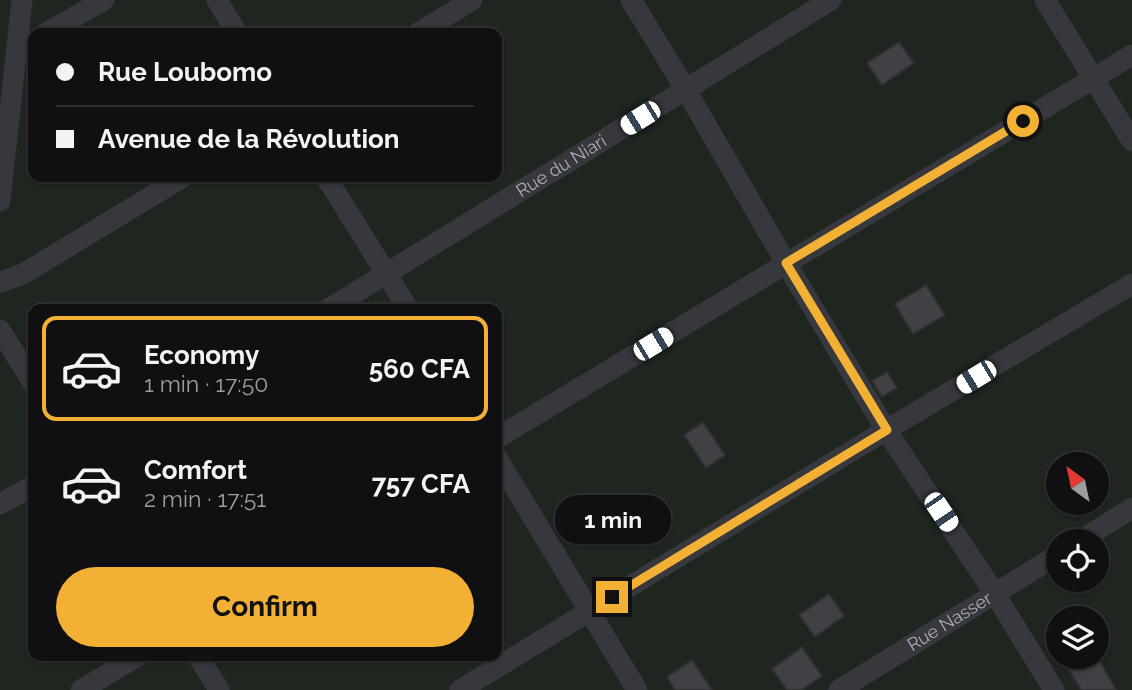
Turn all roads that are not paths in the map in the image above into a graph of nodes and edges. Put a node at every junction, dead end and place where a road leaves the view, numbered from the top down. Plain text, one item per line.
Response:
1 (22, 0) edge
2 (104, 0) edge
3 (216, 0) edge
4 (472, 0) edge
5 (631, 0) edge
6 (831, 0) edge
7 (1045, 0) edge
8 (55, 28) edge
9 (234, 28) edge
10 (426, 28) edge
11 (16, 51) edge
12 (1132, 55) edge
13 (1094, 78) junction
14 (686, 90) junction
15 (1132, 141) edge
16 (175, 182) edge
17 (329, 182) edge
18 (0, 201) edge
19 (786, 263) junction
20 (387, 273) junction
21 (0, 282) edge
22 (1132, 284) edge
23 (337, 304) edge
24 (405, 304) edge
25 (0, 330) edge
26 (28, 375) edge
27 (887, 430) junction
28 (502, 435) edge
29 (502, 466) edge
30 (28, 489) edge
31 (0, 504) edge
32 (1132, 508) edge
33 (1099, 529) edge
34 (1046, 562) edge
35 (995, 594) junction
36 (589, 611) junction
37 (130, 661) edge
38 (201, 661) edge
39 (81, 690) edge
40 (219, 690) edge
41 (460, 690) edge
42 (637, 690) edge
43 (839, 690) edge
44 (1054, 690) edge

1 - 11 street
2 - 8 street
3 - 9 street
4 - 10 street
5 - 14 street
6 - 14 street, Rue du Niari
7 - 13 street
11 - 18 street
12 - 13 street
13 - 15 street
13 - 19 street
14 - 19 street
14 - 20 street, Rue du Niari
16 - 21 street
17 - 20 street
19 - 27 street
19 - 28 street
20 - 23 street, Rue du Niari
20 - 24 street
22 - 27 street
25 - 26 street
27 - 35 street
27 - 36 street
29 - 36 street
30 - 31 street
32 - 33 street
34 - 35 street, Rue Nasser
35 - 43 street, Rue Nasser
35 - 44 street
36 - 41 street
36 - 42 street
37 - 39 street
38 - 40 street

